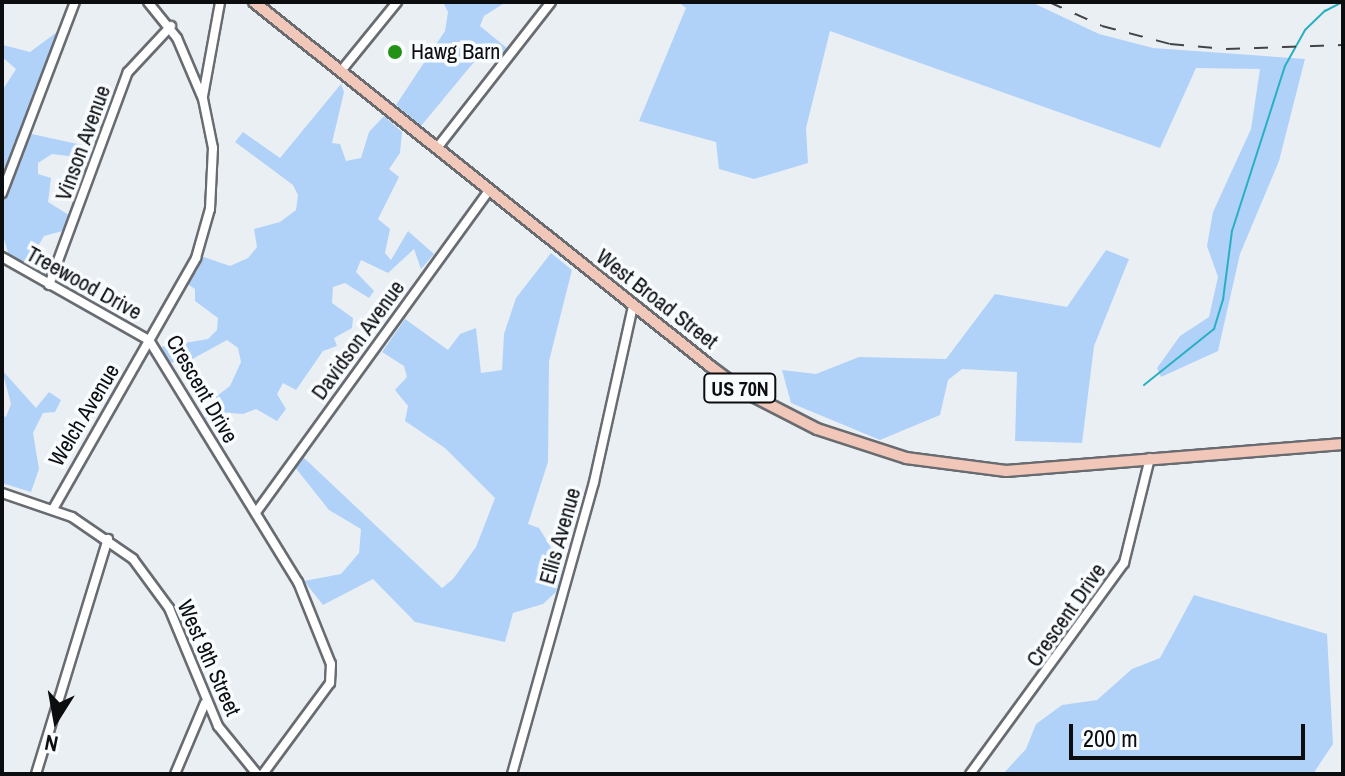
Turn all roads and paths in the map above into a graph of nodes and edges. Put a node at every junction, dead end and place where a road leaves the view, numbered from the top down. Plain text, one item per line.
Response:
1 (75, 2) edge
2 (148, 2) edge
3 (220, 2) edge
4 (254, 2) edge
5 (397, 2) edge
6 (551, 2) edge
7 (171, 26) junction
8 (341, 71) junction
9 (203, 99) junction
10 (437, 148) junction
11 (489, 190) junction
12 (2, 193) edge
13 (2, 257) edge
14 (49, 285) junction
15 (633, 306) junction
16 (149, 340) junction
17 (1343, 444) edge
18 (1150, 458) junction
19 (2, 493) edge
20 (53, 509) junction
21 (257, 511) junction
22 (108, 539) junction
23 (205, 703) junction
24 (36, 774) edge
25 (175, 774) edge
26 (257, 774) edge
27 (263, 774) edge
28 (512, 774) edge
29 (970, 774) edge

1 - 12 street
2 - 7 street, Crescent Drive
3 - 9 street
4 - 8 main road, West Broad Street / US 70N
5 - 8 street
6 - 10 street
7 - 9 street, Crescent Drive
7 - 14 street, Vinson Avenue
8 - 10 main road, West Broad Street / US 70N
9 - 16 street, Crescent Drive
10 - 11 main road, West Broad Street / US 70N
11 - 15 main road, West Broad Street / US 70N
11 - 21 street, Davidson Avenue
13 - 14 street, Treewood Drive
14 - 16 street, Treewood Drive
15 - 18 main road, West Broad Street / US 70N
15 - 28 street, Ellis Avenue
16 - 20 street, Welch Avenue
16 - 21 street, Crescent Drive
17 - 18 main road, West Broad Street / US 70N
18 - 29 street, Crescent Drive
19 - 20 street, West 9th Street
20 - 22 street, West 9th Street
21 - 27 street, Crescent Drive
22 - 23 street, West 9th Street
22 - 24 street
23 - 25 street
23 - 26 street, West 9th Street

